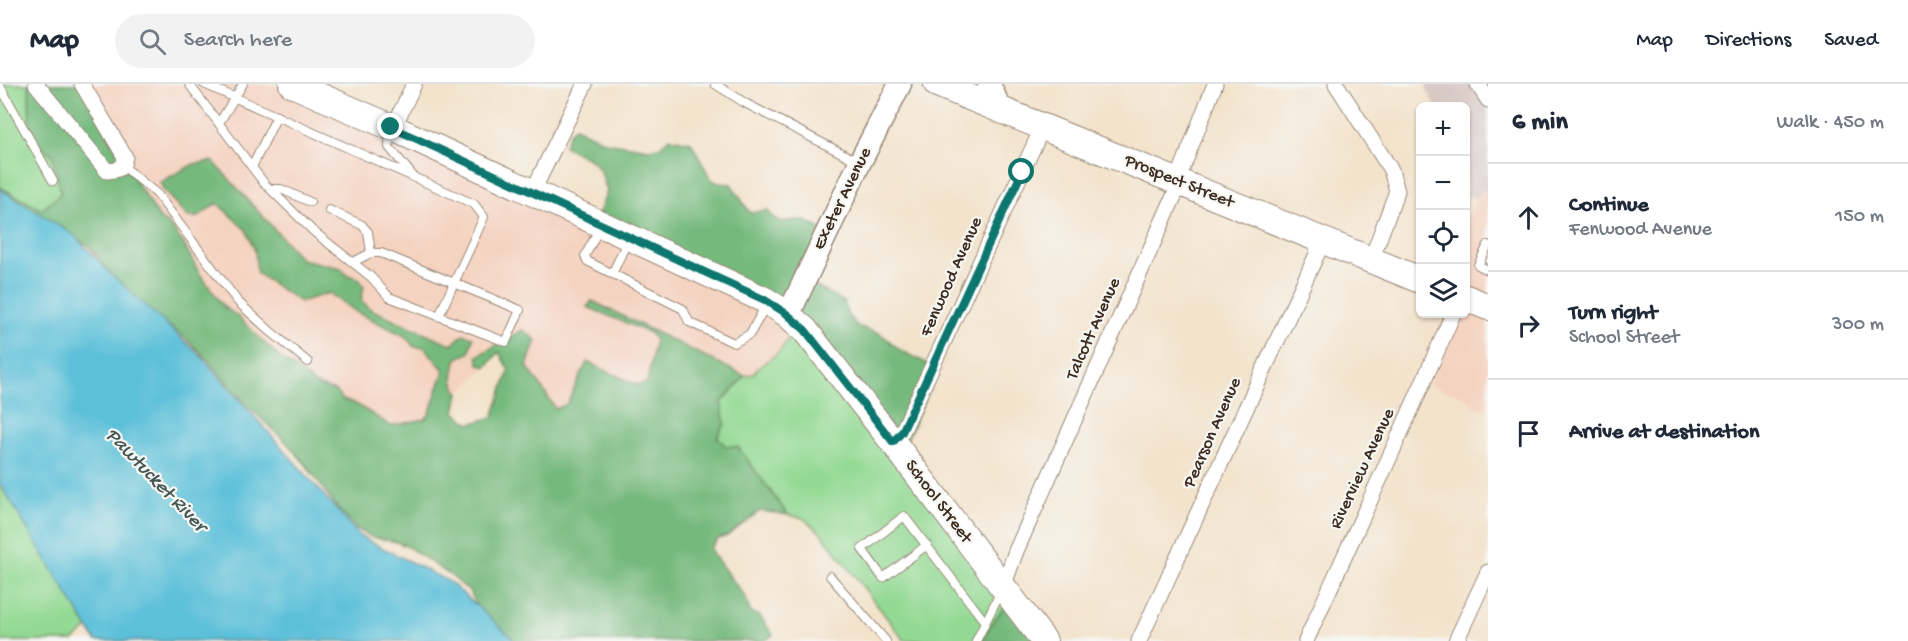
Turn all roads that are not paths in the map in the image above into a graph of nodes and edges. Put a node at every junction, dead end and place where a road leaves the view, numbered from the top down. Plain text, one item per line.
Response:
1 (36, 84) edge
2 (82, 84) edge
3 (189, 84) edge
4 (204, 84) edge
5 (243, 84) edge
6 (292, 84) edge
7 (414, 84) edge
8 (585, 84) edge
9 (716, 84) edge
10 (900, 84) edge
11 (937, 84) edge
12 (989, 84) edge
13 (1215, 84) edge
14 (1336, 84) edge
15 (1478, 84) edge
16 (0, 86) edge
17 (234, 98) junction
18 (1488, 100) edge
19 (1001, 111) junction
20 (277, 116) junction
21 (219, 123) junction
22 (1041, 125) junction
23 (391, 127) junction
24 (124, 161) junction
25 (860, 162) junction
26 (252, 167) junction
27 (414, 177) junction
28 (53, 181) dead end
29 (1178, 181) junction
30 (271, 189) junction
31 (532, 193) junction
32 (310, 202) dead end
33 (329, 210) dead end
34 (601, 225) junction
35 (629, 238) junction
36 (1323, 241) junction
37 (1488, 245) edge
38 (371, 253) junction
39 (1371, 260) junction
40 (352, 262) junction
41 (1488, 270) edge
42 (612, 274) junction
43 (1416, 278) edge
44 (455, 282) junction
45 (1470, 300) edge
46 (1488, 307) edge
47 (778, 308) junction
48 (439, 316) junction
49 (1452, 318) edge
50 (308, 362) dead end
51 (893, 442) junction
52 (927, 545) junction
53 (1488, 572) edge
54 (830, 576) dead end
55 (1003, 587) junction
56 (985, 622) junction
57 (886, 641) edge
58 (976, 641) edge
59 (1044, 641) edge
60 (1139, 641) edge
61 (1306, 641) edge
62 (1456, 641) edge

1 - 24 street
2 - 24 street
3 - 21 lane
4 - 17 lane
5 - 17 lane
6 - 23 main road, School Street
7 - 23 street
8 - 31 street
9 - 25 lane
10 - 25 street, Exeter Avenue
11 - 19 main road, Prospect Street
12 - 19 street
13 - 29 street, Talcott Avenue
14 - 39 street
15 - 18 street
16 - 28 lane
17 - 20 lane
17 - 21 lane
19 - 22 main road, Prospect Street
20 - 26 lane
20 - 27 lane
21 - 26 lane
22 - 29 main road, Prospect Street
22 - 51 street, Fenwood Avenue
23 - 27 lane
23 - 31 main road, School Street
24 - 50 lane
25 - 47 street, Exeter Avenue
26 - 30 lane
27 - 44 lane
29 - 36 main road, Prospect Street
29 - 55 street, Talcott Avenue
30 - 32 lane
30 - 40 lane
31 - 34 main road, School Street
33 - 38 lane
34 - 35 main road, School Street
34 - 42 lane
35 - 42 lane
35 - 47 main road, School Street
36 - 39 main road, Prospect Street
36 - 60 street, Pearson Avenue
37 - 41 lane
38 - 40 lane
38 - 44 lane
39 - 43 main road, Prospect Street
40 - 48 lane
42 - 47 lane
44 - 48 lane
44 - 48 lane
45 - 46 main road
47 - 51 main road, School Street
49 - 61 street, Riverview Avenue
51 - 55 main road, School Street
52 - 52 lane
52 - 56 lane
53 - 62 street
54 - 57 lane
55 - 56 lane
55 - 59 main road, School Street
56 - 58 lane

